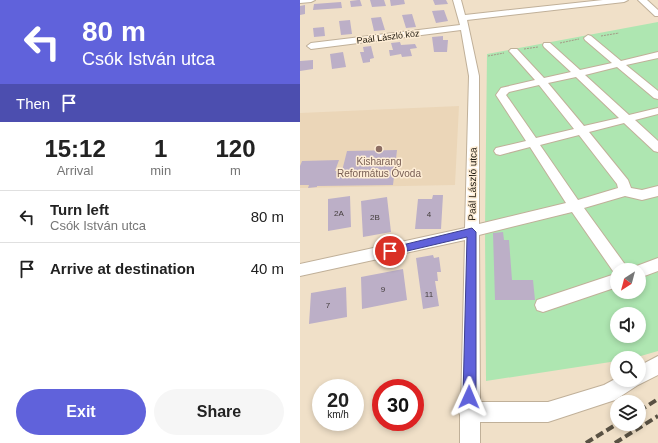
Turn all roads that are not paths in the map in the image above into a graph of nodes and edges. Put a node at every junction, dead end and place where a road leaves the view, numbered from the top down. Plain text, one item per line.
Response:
1 (311, 0) edge
2 (457, 0) edge
3 (624, 0) edge
4 (642, 0) edge
5 (300, 1) edge
6 (658, 14) edge
7 (464, 23) junction
8 (588, 38) dead end
9 (547, 45) dead end
10 (311, 46) dead end
11 (514, 51) dead end
12 (658, 55) edge
13 (620, 64) junction
14 (577, 73) junction
15 (542, 81) junction
16 (658, 96) edge
17 (658, 110) edge
18 (627, 118) junction
19 (582, 130) junction
20 (533, 143) junction
21 (658, 148) edge
22 (500, 151) dead end
23 (625, 191) junction
24 (658, 191) edge
25 (575, 206) junction
26 (472, 232) junction
27 (615, 263) edge
28 (658, 264) edge
29 (646, 269) edge
30 (300, 270) edge
31 (610, 282) edge
32 (543, 305) dead end
33 (658, 365) edge
34 (646, 372) edge
35 (619, 387) edge
36 (469, 412) junction
37 (470, 443) edge

1 - 5 street
2 - 7 street, Paál László utca
3 - 7 street, Paál László köz
4 - 6 street
7 - 10 street, Paál László köz
7 - 26 street, Paál László utca
8 - 13 street
9 - 14 street
11 - 15 street
12 - 13 street
13 - 14 street
13 - 16 street
14 - 15 street
14 - 18 street
15 - 19 street
15 - 20 street
17 - 18 street
18 - 19 street
18 - 21 street
19 - 20 street
19 - 23 street
20 - 22 street
20 - 25 street
23 - 24 street
23 - 25 street
25 - 26 street
25 - 27 street
26 - 30 street
26 - 36 street, Paál László utca
28 - 29 street
31 - 32 street
33 - 34 street
35 - 36 street
36 - 37 street, Paál László utca

